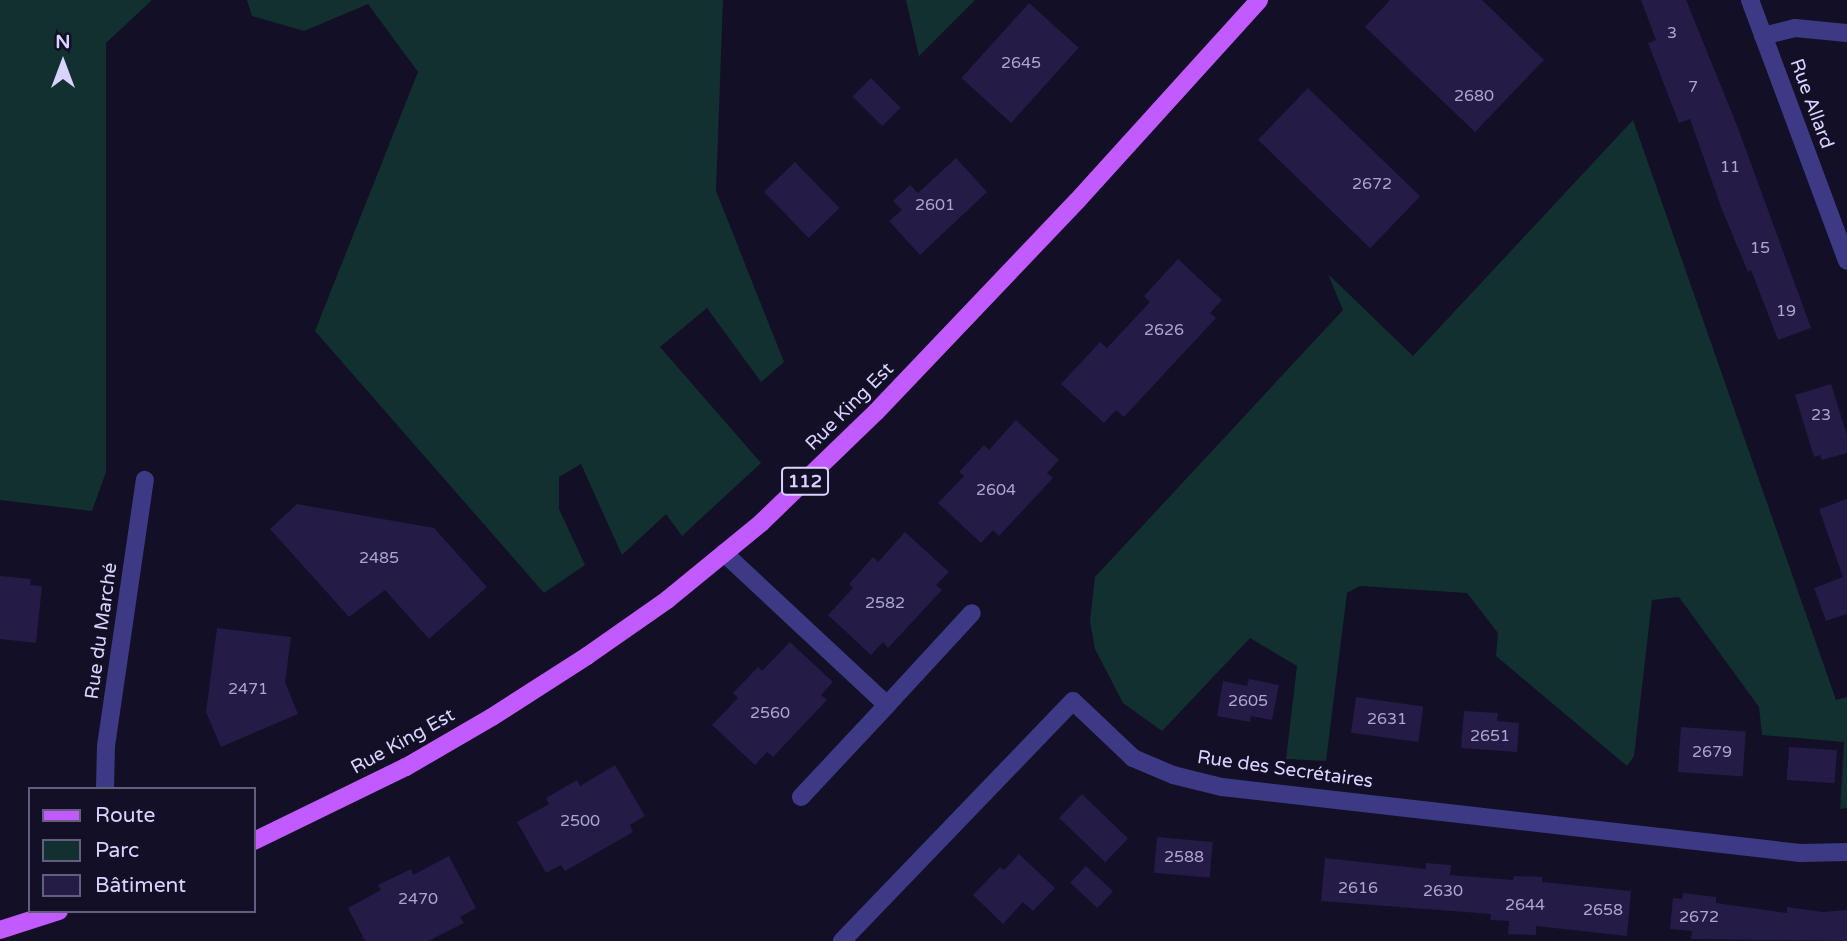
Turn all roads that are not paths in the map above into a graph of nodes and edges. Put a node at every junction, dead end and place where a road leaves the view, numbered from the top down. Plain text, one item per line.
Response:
1 (1259, 0) edge
2 (1750, 0) edge
3 (1847, 33) edge
4 (1763, 36) junction
5 (1847, 261) edge
6 (145, 480) dead end
7 (724, 553) junction
8 (972, 613) dead end
9 (887, 705) junction
10 (105, 787) edge
11 (801, 797) dead end
12 (256, 840) edge
13 (1847, 852) edge
14 (53, 913) edge
15 (0, 930) edge
16 (842, 941) edge

1 - 7 main road, Rue King Est / 112
2 - 4 street, Rue Allard
3 - 4 street
4 - 5 street, Rue Allard
6 - 10 street, Rue du Marché
7 - 9 street
7 - 12 main road, Rue King Est / 112
8 - 9 street
9 - 11 street
13 - 16 street, Rue des Secrétaires
14 - 15 main road

